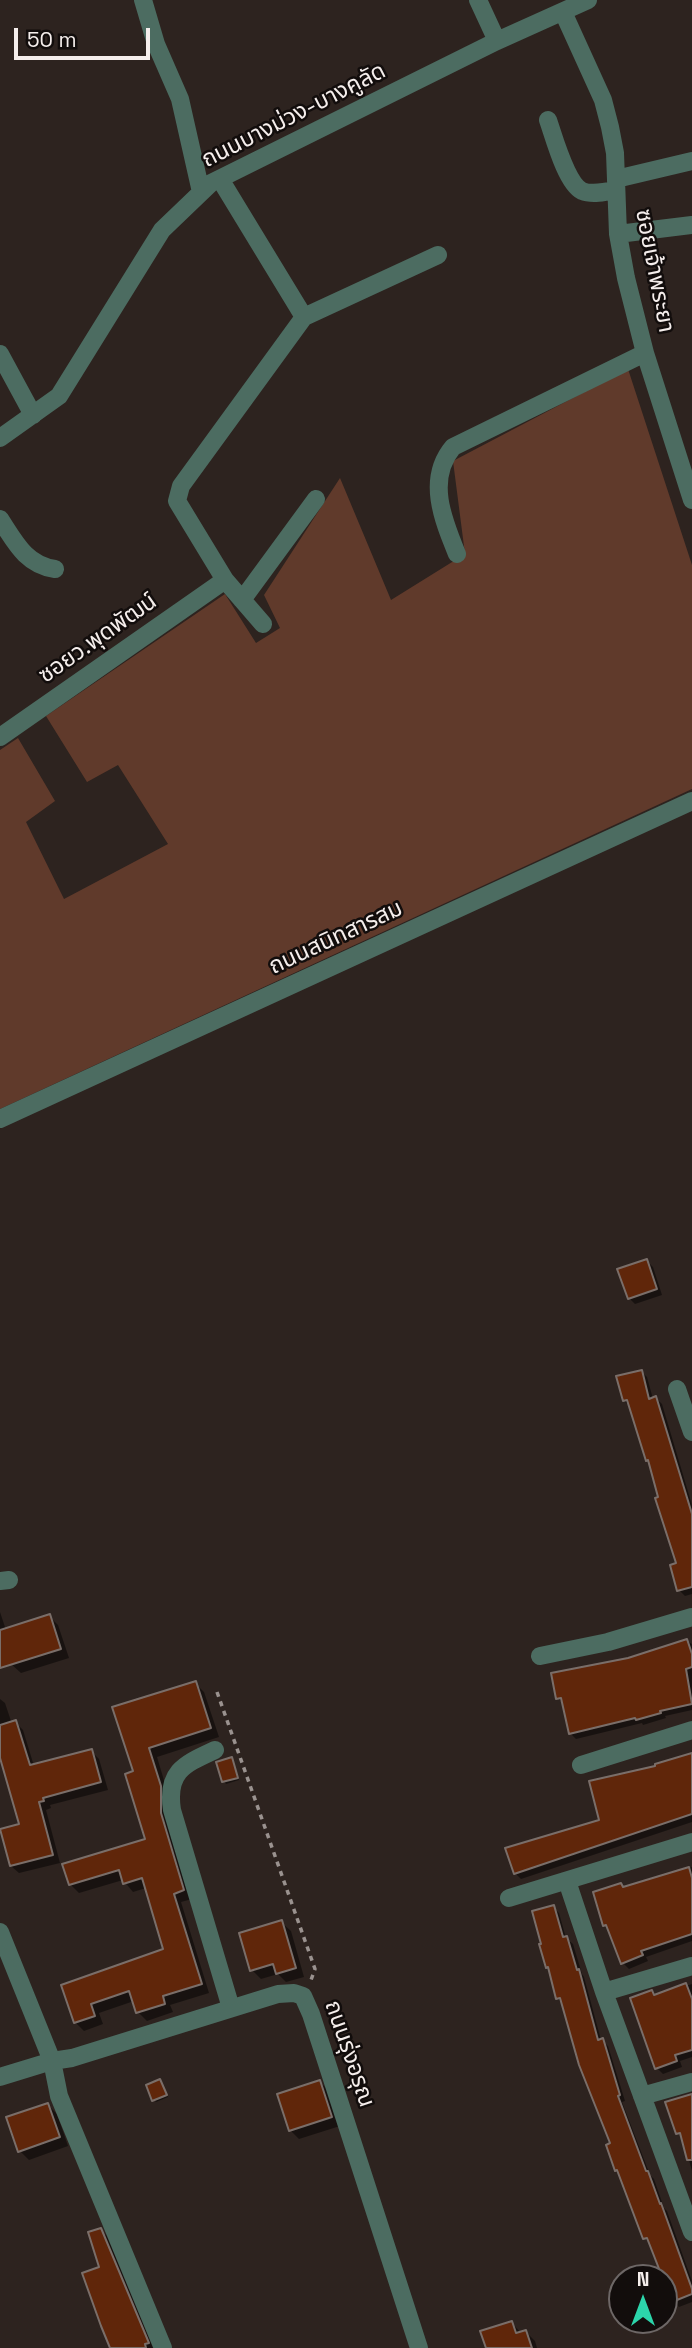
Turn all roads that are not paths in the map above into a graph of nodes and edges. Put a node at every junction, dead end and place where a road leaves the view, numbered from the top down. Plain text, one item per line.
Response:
1 (143, 0) edge
2 (478, 0) edge
3 (588, 0) edge
4 (563, 12) junction
5 (498, 41) junction
6 (548, 120) dead end
7 (692, 161) edge
8 (220, 179) junction
9 (616, 185) junction
10 (201, 192) junction
11 (692, 225) edge
12 (618, 234) junction
13 (439, 256) dead end
14 (304, 317) junction
15 (645, 352) junction
16 (0, 354) edge
17 (33, 415) junction
18 (0, 438) edge
19 (316, 499) dead end
20 (692, 500) edge
21 (0, 519) edge
22 (457, 554) dead end
23 (55, 569) dead end
24 (225, 580) junction
25 (242, 600) junction
26 (263, 624) dead end
27 (0, 737) edge
28 (692, 802) edge
29 (0, 1119) edge
30 (677, 1389) dead end
31 (692, 1432) edge
32 (692, 1617) edge
33 (540, 1656) dead end
34 (692, 1730) edge
35 (215, 1750) dead end
36 (581, 1765) dead end
37 (692, 1842) edge
38 (567, 1881) junction
39 (509, 1898) dead end
40 (0, 1932) edge
41 (692, 1966) edge
42 (604, 1992) junction
43 (231, 2008) junction
44 (52, 2061) junction
45 (0, 2077) edge
46 (692, 2082) edge
47 (642, 2096) junction
48 (686, 2198) edge
49 (692, 2232) edge
50 (163, 2348) edge
51 (419, 2348) edge

1 - 10 street
2 - 5 street
3 - 4 street, ถนนบางม่วง-บางคูลัด
4 - 5 street, ถนนบางม่วง-บางคูลัด
4 - 9 street, ซอยเจ้าพระยา
5 - 8 street, ถนนบางม่วง-บางคูลัด
6 - 9 street
7 - 9 street
8 - 10 street, ถนนบางม่วง-บางคูลัด
8 - 14 street
9 - 12 street, ซอยเจ้าพระยา
10 - 17 street, ถนนบางม่วง-บางคูลัด
11 - 12 street
12 - 15 street, ซอยเจ้าพระยา
13 - 14 street
14 - 24 street
15 - 20 street, ซอยเจ้าพระยา
15 - 22 street
16 - 17 street
17 - 18 street, ถนนบางม่วง-บางคูลัด
19 - 25 street
21 - 23 street
24 - 25 street
24 - 27 street, ซอยว.พุดพัฒน์
25 - 26 street
28 - 29 street, ถนนสนิทสารสม
30 - 31 street
32 - 33 street
34 - 36 street
35 - 43 street
37 - 38 street
38 - 39 street
38 - 42 street
40 - 44 street
41 - 42 street
42 - 47 street
43 - 44 street, ถนนรุ่งอรุณ
43 - 51 street, ถนนรุ่งอรุณ
44 - 45 street, ถนนรุ่งอรุณ
44 - 50 street
46 - 47 street
47 - 48 street
48 - 49 street

